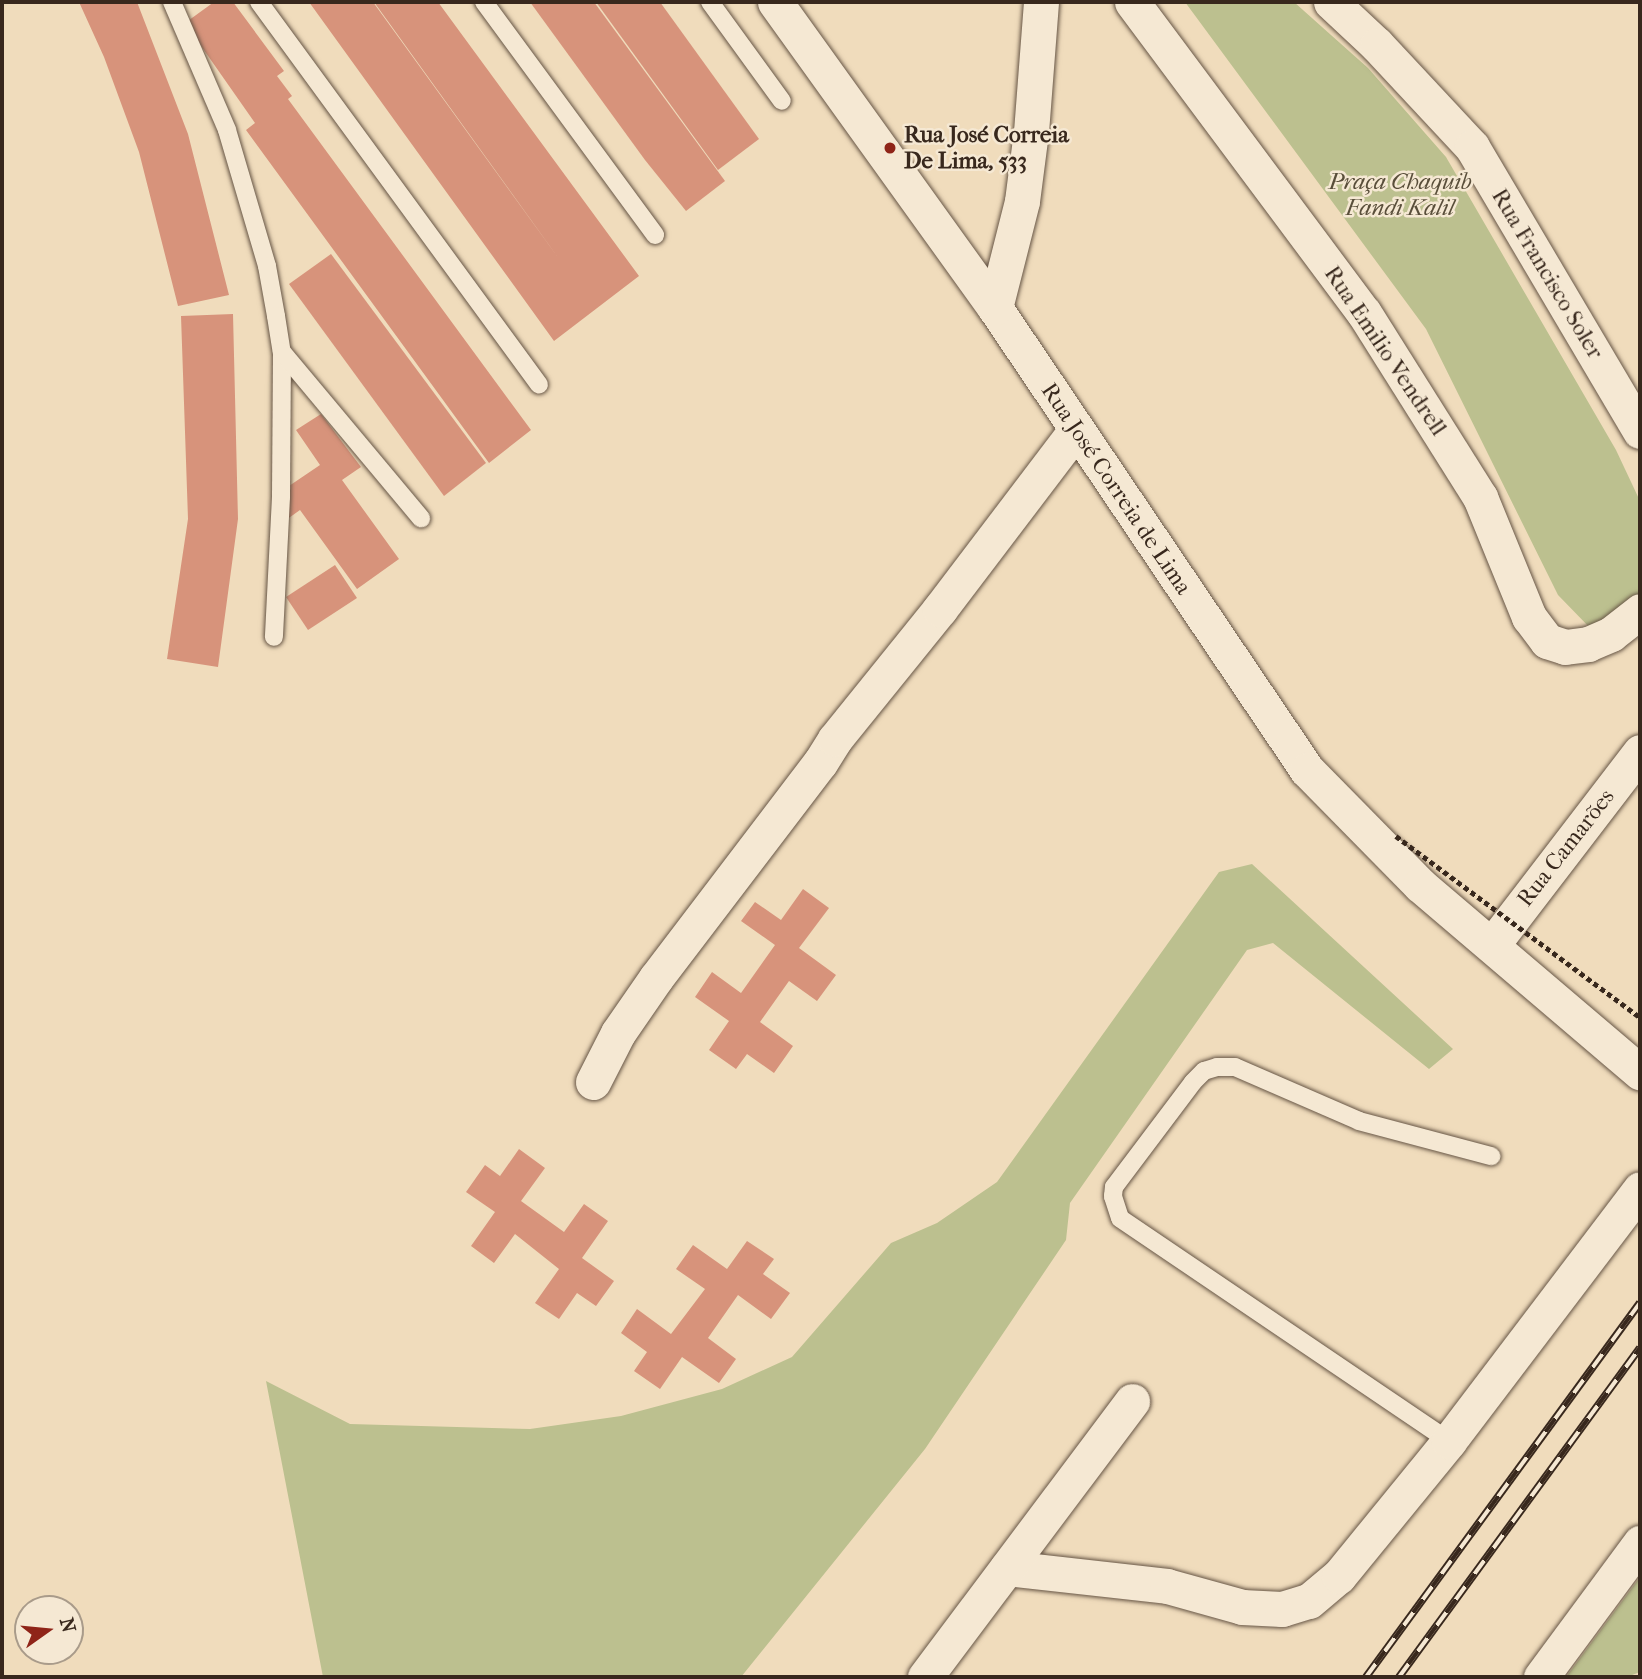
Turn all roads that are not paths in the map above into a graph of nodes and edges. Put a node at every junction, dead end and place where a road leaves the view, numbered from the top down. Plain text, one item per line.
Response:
1 (172, 2) edge
2 (259, 2) edge
3 (484, 2) edge
4 (710, 2) edge
5 (775, 2) edge
6 (1041, 2) edge
7 (1132, 2) edge
8 (1331, 2) edge
9 (782, 101) dead end
10 (655, 235) dead end
11 (995, 308) junction
12 (282, 352) junction
13 (539, 384) dead end
14 (1076, 430) junction
15 (1640, 431) edge
16 (421, 517) dead end
17 (1638, 614) edge
18 (274, 637) dead end
19 (1640, 752) edge
20 (1492, 945) junction
21 (1640, 1072) edge
22 (593, 1082) dead end
23 (1491, 1156) dead end
24 (1640, 1189) edge
25 (1132, 1401) dead end
26 (1449, 1441) junction
27 (1640, 1543) edge
28 (1007, 1568) junction
29 (925, 1677) edge
30 (1541, 1677) edge

1 - 12 lane
2 - 13 lane
3 - 10 lane
4 - 9 lane
5 - 11 street, Rua José Correia de Lima
6 - 11 street
7 - 17 street, Rua Emilio Vendrell
8 - 15 street, Rua Francisco Soler
11 - 14 street, Rua José Correia de Lima
12 - 16 lane
12 - 18 lane
14 - 20 street, Rua José Correia de Lima
14 - 22 street
19 - 20 street, Rua Camarões
20 - 21 street, Rua José Correia de Lima
23 - 26 lane
24 - 26 street
25 - 28 street
26 - 28 street
27 - 30 street
28 - 29 street

